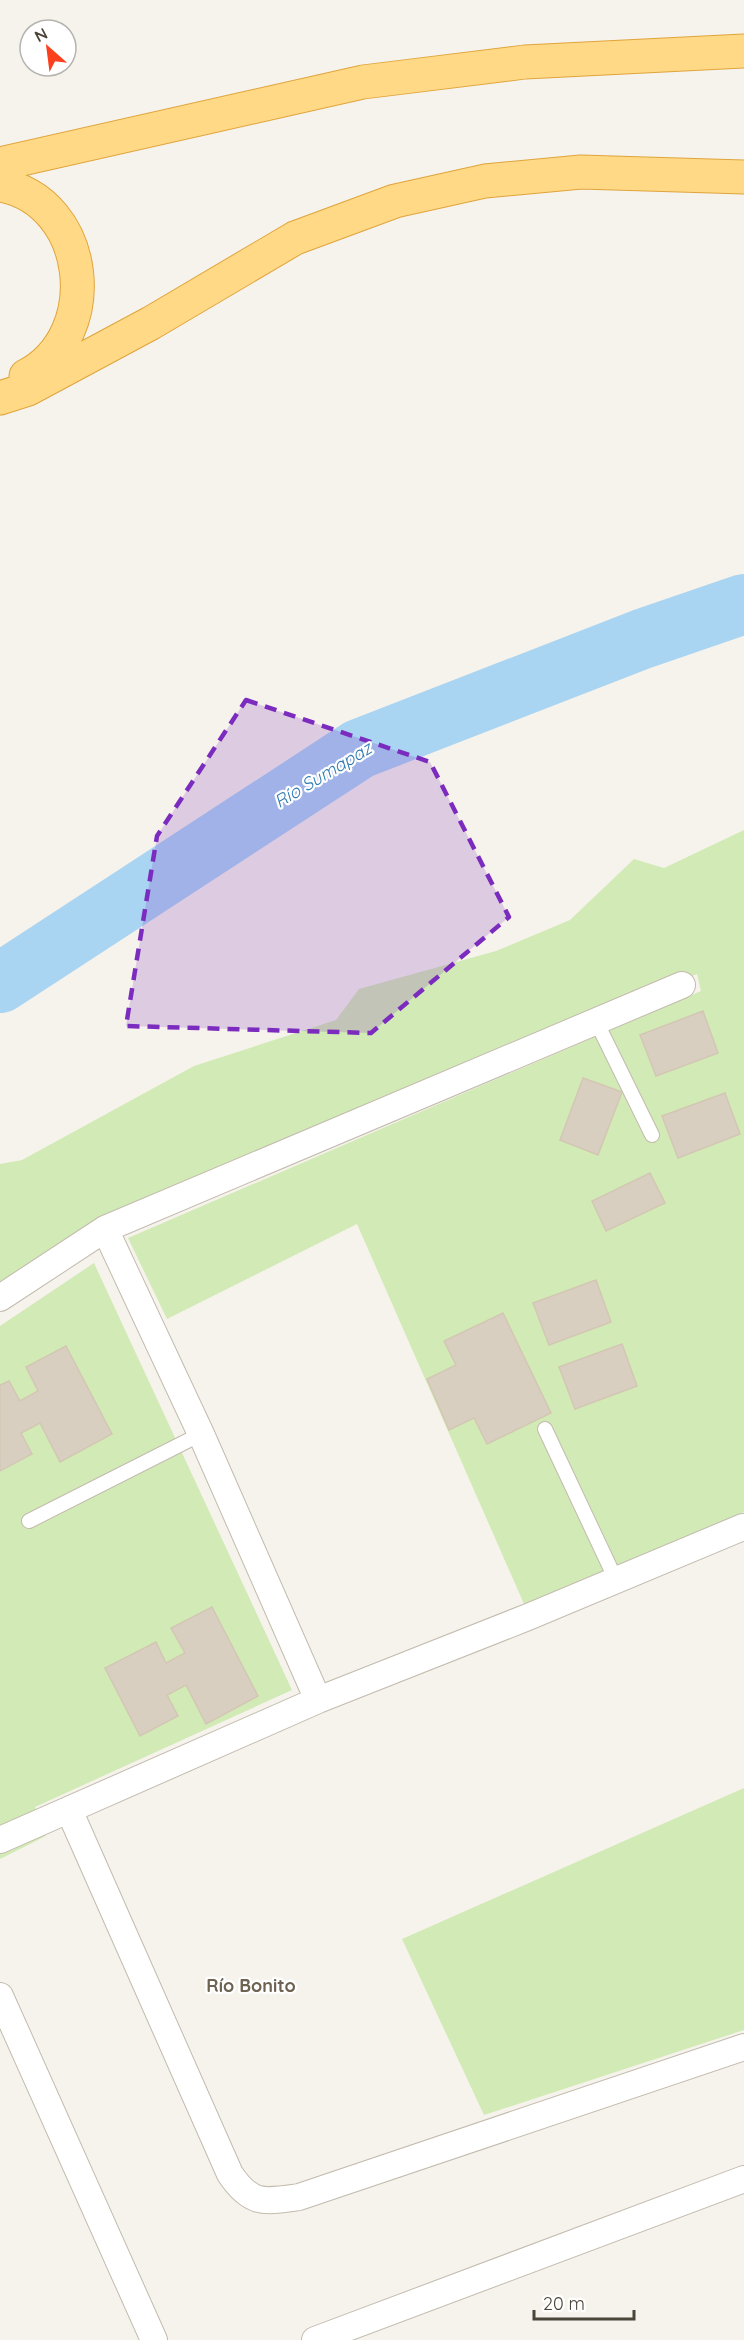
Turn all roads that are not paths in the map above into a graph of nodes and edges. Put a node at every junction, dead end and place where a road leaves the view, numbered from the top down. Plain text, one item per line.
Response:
1 (744, 51) edge
2 (0, 164) edge
3 (744, 177) edge
4 (0, 185) edge
5 (0, 389) edge
6 (0, 398) edge
7 (682, 985) dead end
8 (596, 1021) junction
9 (652, 1135) dead end
10 (105, 1229) junction
11 (0, 1298) edge
12 (545, 1429) dead end
13 (201, 1434) junction
14 (29, 1521) dead end
15 (743, 1527) edge
16 (616, 1580) junction
17 (318, 1700) junction
18 (69, 1810) junction
19 (0, 1840) edge
20 (0, 1996) edge
21 (744, 2047) edge
22 (744, 2179) edge
23 (153, 2340) edge
24 (315, 2340) edge

1 - 2 highway
3 - 6 highway
4 - 5 highway
7 - 8 street
8 - 9 lane
8 - 10 street
10 - 11 street
10 - 13 street
12 - 16 lane
13 - 14 lane
13 - 17 street
15 - 16 street
16 - 17 street
17 - 18 street
18 - 19 street
18 - 21 street
20 - 23 street
22 - 24 street

